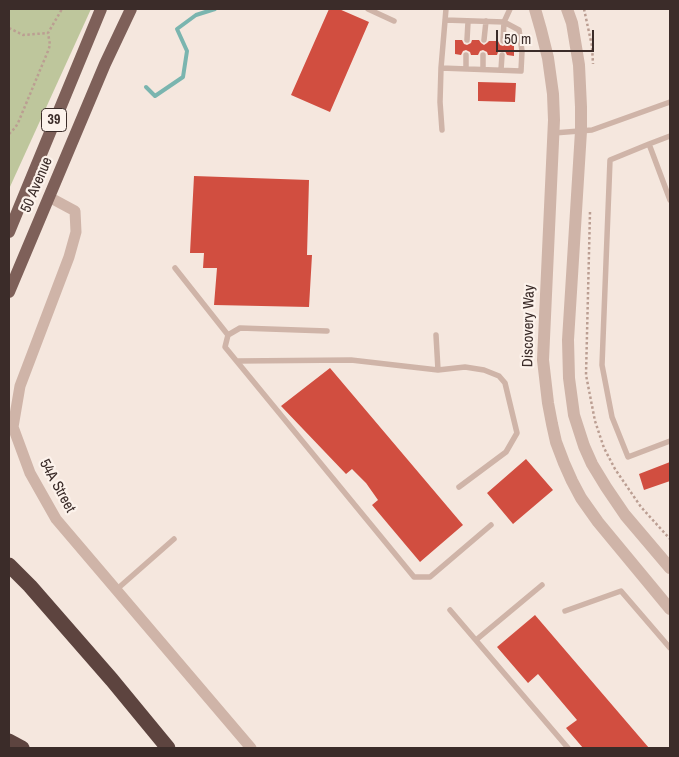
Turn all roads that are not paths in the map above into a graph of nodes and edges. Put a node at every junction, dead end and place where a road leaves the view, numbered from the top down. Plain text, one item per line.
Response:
1 (101, 9) edge
2 (131, 9) edge
3 (368, 9) edge
4 (446, 9) edge
5 (510, 9) edge
6 (535, 9) edge
7 (567, 9) edge
8 (445, 20) junction
9 (394, 21) dead end
10 (486, 21) junction
11 (468, 22) junction
12 (504, 22) junction
13 (467, 40) dead end
14 (484, 40) dead end
15 (503, 41) dead end
16 (466, 55) dead end
17 (483, 55) dead end
18 (502, 55) dead end
19 (441, 68) junction
20 (466, 69) junction
21 (483, 69) junction
22 (501, 70) junction
23 (670, 102) edge
24 (442, 130) dead end
25 (581, 131) junction
26 (554, 133) junction
27 (670, 136) edge
28 (648, 144) junction
29 (49, 197) junction
30 (670, 200) edge
31 (9, 232) edge
32 (175, 268) dead end
33 (9, 292) edge
34 (327, 331) dead end
35 (228, 335) junction
36 (436, 335) dead end
37 (237, 361) junction
38 (438, 370) junction
39 (670, 441) edge
40 (459, 487) dead end
41 (491, 525) dead end
42 (174, 539) dead end
43 (9, 553) edge
44 (9, 565) edge
45 (670, 568) edge
46 (542, 585) dead end
47 (30, 586) junction
48 (116, 590) junction
49 (670, 609) edge
50 (450, 610) dead end
51 (565, 611) dead end
52 (476, 640) junction
53 (670, 648) edge
54 (9, 741) edge
55 (22, 748) edge
56 (168, 748) edge
57 (250, 748) edge
58 (568, 748) edge

1 - 31 main road, 50 Avenue / 39
2 - 29 main road, 50 Avenue / 39
3 - 9 lane
4 - 8 lane
5 - 12 lane
6 - 26 street, Discovery Way
7 - 25 street
8 - 11 lane
8 - 19 lane
10 - 11 lane
10 - 12 lane
10 - 14 lane
11 - 13 lane
12 - 15 lane
12 - 22 lane
16 - 20 lane
17 - 21 lane
18 - 22 lane
19 - 20 lane
19 - 24 lane
20 - 21 lane
21 - 22 lane
23 - 25 lane
25 - 26 lane
25 - 45 street
26 - 49 street, Discovery Way
27 - 28 lane
28 - 30 lane
28 - 39 lane
29 - 33 main road, 50 Avenue / 39
29 - 48 street, 54A Street
32 - 35 lane
34 - 35 lane
35 - 37 lane
36 - 38 lane
37 - 38 lane
37 - 41 lane
38 - 40 lane
42 - 48 lane
43 - 47 highway
44 - 47 highway
46 - 52 lane
47 - 56 highway
48 - 57 street, 54A Street
50 - 52 lane
51 - 53 lane
52 - 58 lane
54 - 55 highway

